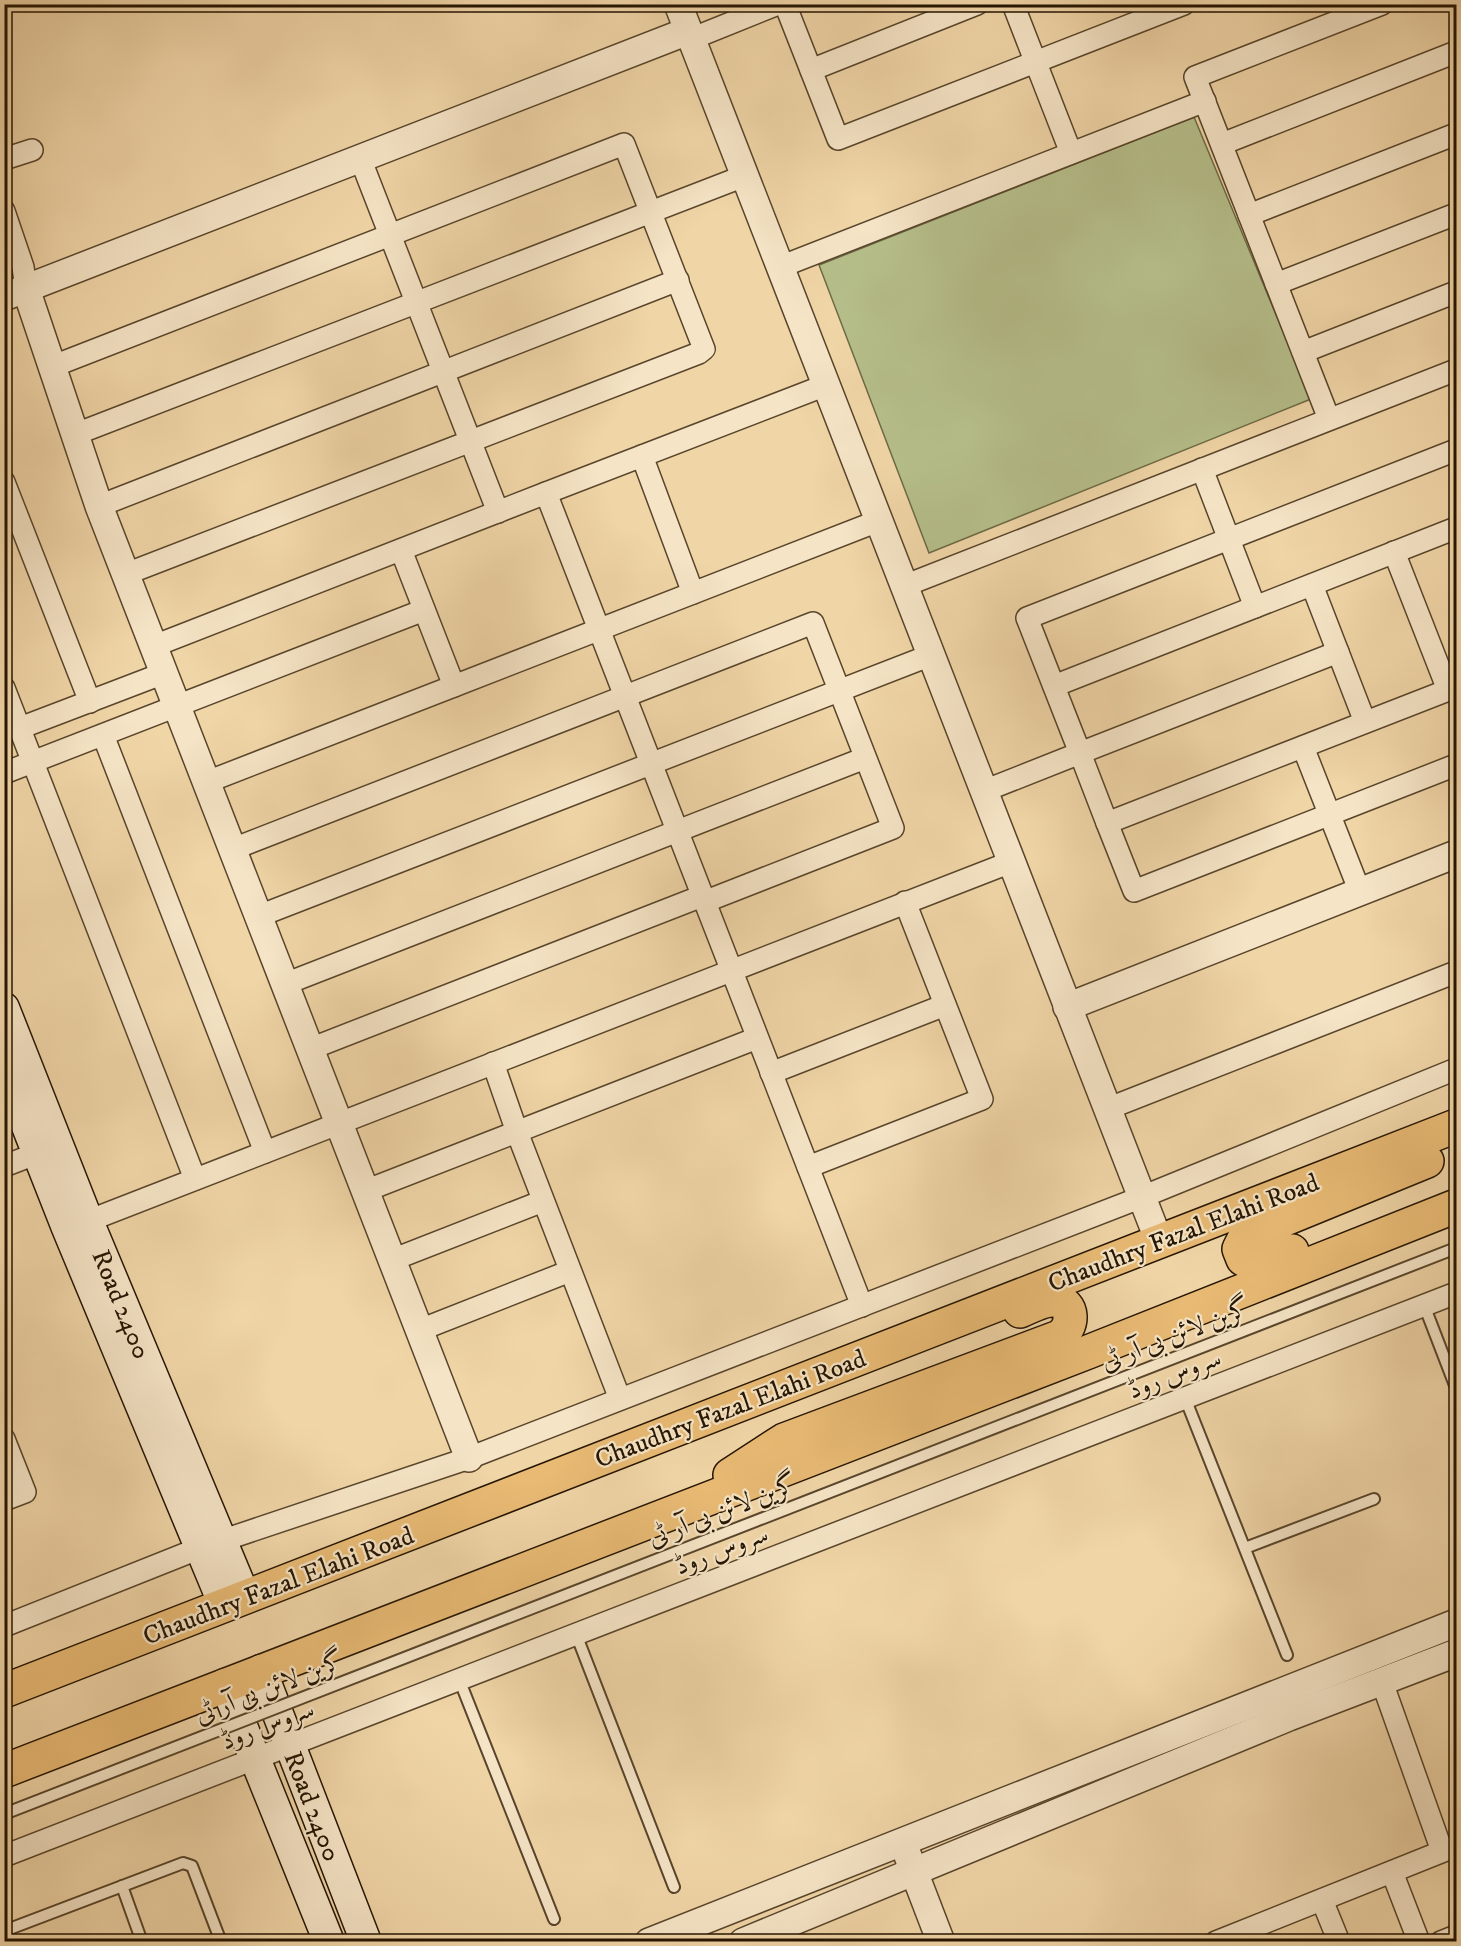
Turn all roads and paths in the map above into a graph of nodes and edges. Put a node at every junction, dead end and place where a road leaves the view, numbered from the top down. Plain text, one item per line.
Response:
1 (678, 4) edge
2 (778, 4) edge
3 (785, 4) edge
4 (977, 4) edge
5 (1013, 4) edge
6 (1184, 4) edge
7 (1382, 4) edge
8 (690, 35) junction
9 (1456, 52) edge
10 (1036, 62) junction
11 (811, 70) junction
12 (1205, 101) junction
13 (1456, 134) edge
14 (1222, 144) junction
15 (32, 150) dead end
16 (1071, 153) junction
17 (360, 158) junction
18 (4, 159) edge
19 (744, 176) junction
20 (4, 211) edge
21 (651, 212) junction
22 (1456, 214) edge
23 (1249, 215) junction
24 (390, 235) junction
25 (780, 267) junction
26 (678, 280) junction
27 (1276, 284) junction
28 (1456, 292) edge
29 (15, 293) edge
30 (416, 303) junction
31 (1303, 352) junction
32 (51, 368) junction
33 (1456, 370) edge
34 (443, 372) junction
35 (826, 385) junction
36 (1329, 419) junction
37 (76, 434) junction
38 (470, 440) junction
39 (1456, 450) edge
40 (642, 456) junction
41 (1202, 469) junction
42 (4, 482) edge
43 (546, 493) junction
44 (99, 506) junction
45 (498, 512) junction
46 (878, 521) junction
47 (1456, 528) edge
48 (1229, 539) junction
49 (401, 550) junction
50 (1394, 552) junction
51 (126, 574) junction
52 (1312, 585) junction
53 (904, 586) junction
54 (693, 593) junction
55 (1254, 607) junction
56 (424, 610) junction
57 (598, 629) junction
58 (154, 646) junction
59 (1338, 652) junction
60 (931, 655) junction
61 (164, 673) junction
62 (454, 686) junction
63 (1054, 686) junction
64 (4, 688) edge
65 (1452, 688) edge
66 (839, 690) junction
67 (625, 696) junction
68 (90, 702) junction
69 (177, 706) junction
70 (1365, 722) junction
71 (20, 729) junction
72 (103, 735) junction
73 (1303, 747) junction
74 (1080, 753) junction
75 (866, 758) junction
76 (33, 762) junction
77 (651, 763) junction
78 (1456, 765) edge
79 (4, 773) edge
80 (207, 782) junction
81 (984, 791) junction
82 (1329, 815) junction
83 (1107, 823) junction
84 (677, 832) junction
85 (233, 849) junction
86 (1456, 854) edge
87 (1011, 861) junction
88 (1360, 892) junction
89 (703, 899) junction
90 (905, 902) junction
91 (259, 916) junction
92 (731, 970) junction
93 (1456, 972) edge
94 (285, 984) junction
95 (945, 1005) junction
96 (1067, 1007) junction
97 (4, 1008) edge
98 (757, 1038) junction
99 (310, 1049) junction
100 (493, 1063) junction
101 (4, 1068) edge
102 (1456, 1069) edge
103 (771, 1073) junction
104 (1107, 1108) junction
105 (339, 1123) junction
106 (1456, 1126) edge
107 (517, 1132) junction
108 (1456, 1149) edge
109 (265, 1152) junction
110 (38, 1153) junction
111 (4, 1166) edge
112 (808, 1167) junction
113 (195, 1179) junction
114 (1456, 1188) edge
115 (365, 1191) junction
116 (1142, 1197) junction
117 (543, 1201) junction
118 (1456, 1206) edge
119 (88, 1221) junction
120 (1159, 1241) junction
121 (1456, 1248) edge
122 (392, 1260) junction
123 (570, 1271) junction
124 (1456, 1293) edge
125 (862, 1305) junction
126 (1424, 1305) junction
127 (420, 1330) junction
128 (1456, 1388) edge
129 (1185, 1398) junction
130 (620, 1399) junction
131 (721, 1412) junction
132 (4, 1439) edge
133 (469, 1458) junction
134 (1374, 1499) dead end
135 (4, 1500) edge
136 (676, 1511) junction
137 (210, 1545) junction
138 (1245, 1548) junction
139 (235, 1601) junction
140 (1456, 1623) edge
141 (4, 1626) edge
142 (576, 1634) junction
143 (1456, 1653) edge
144 (1287, 1655) dead end
145 (261, 1670) junction
146 (459, 1679) junction
147 (1382, 1682) junction
148 (225, 1684) junction
149 (4, 1691) edge
150 (289, 1745) junction
151 (255, 1758) junction
152 (4, 1771) edge
153 (4, 1814) edge
154 (904, 1843) junction
155 (1449, 1848) edge
156 (4, 1856) edge
157 (1392, 1872) junction
158 (912, 1874) junction
159 (122, 1886) junction
160 (674, 1887) dead end
161 (1322, 1900) junction
162 (554, 1919) dead end
163 (4, 1932) edge
164 (1253, 1935) edge
165 (1456, 1935) edge
166 (142, 1941) edge
167 (221, 1941) edge
168 (329, 1941) edge
169 (366, 1941) edge
170 (649, 1941) edge
171 (742, 1941) edge
172 (941, 1941) edge
173 (1216, 1941) edge
174 (1339, 1941) edge
175 (1419, 1941) edge
176 (1441, 1941) edge

1 - 8 street
2 - 8 street
3 - 11 street
4 - 11 street
5 - 10 street
6 - 10 street
7 - 12 street
8 - 17 street
8 - 19 street
9 - 14 street
10 - 11 street
10 - 16 street
12 - 14 street
12 - 16 street
13 - 23 street
14 - 23 street
15 - 18 street
16 - 25 street
17 - 24 street
17 - 29 street
19 - 21 street
19 - 25 street
20 - 29 street
21 - 24 street
21 - 26 street
21 - 30 street
22 - 27 street
23 - 27 street
24 - 30 street
24 - 32 street
25 - 35 street
26 - 34 street
26 - 38 street
27 - 31 street
28 - 31 street
29 - 32 street
30 - 34 street
30 - 37 street
31 - 36 street
32 - 37 street
33 - 36 street
34 - 38 street
34 - 44 street
35 - 40 street
35 - 46 street
36 - 41 street
37 - 44 street
38 - 45 street
38 - 51 street
39 - 48 street
40 - 43 street
40 - 54 street
41 - 48 street
41 - 53 street
42 - 68 street
43 - 45 street
43 - 57 street
44 - 51 street
45 - 49 street
46 - 53 street
46 - 54 street
47 - 50 street
48 - 55 street
48 - 63 street
49 - 56 street
49 - 58 street
50 - 52 street
50 - 65 street
51 - 58 street
52 - 55 street
52 - 59 street
53 - 60 street
54 - 57 street
55 - 63 street
56 - 62 street
56 - 69 street
57 - 62 street
57 - 67 street
58 - 61 street
59 - 70 street
59 - 74 street
60 - 66 street
60 - 81 street
61 - 68 street
61 - 69 street
62 - 80 street
63 - 74 street
64 - 71 street
65 - 70 street
66 - 67 street
66 - 75 street
66 - 77 street
67 - 77 street
67 - 85 street
68 - 71 street
69 - 72 street
69 - 80 street
70 - 73 street
71 - 76 street
72 - 76 street
72 - 109 street
73 - 82 street
73 - 83 street
74 - 81 street
74 - 83 street
75 - 84 street
75 - 89 street
76 - 79 street
76 - 113 street
77 - 84 street
77 - 91 street
78 - 82 street
80 - 85 street
81 - 87 street
82 - 83 street
82 - 88 street
84 - 89 street
84 - 94 street
85 - 91 street
86 - 88 street
87 - 90 street
87 - 96 street
88 - 96 street
89 - 92 street
89 - 99 street
90 - 92 street
90 - 95 street
91 - 94 street
92 - 98 street
92 - 100 street
93 - 104 street
94 - 99 street
95 - 103 street
95 - 112 street
96 - 104 street
97 - 119 main road, Road 2400
98 - 103 street
98 - 107 street
99 - 105 street
100 - 105 street
100 - 107 street
101 - 110 main road, Road 2400
102 - 116 street
103 - 112 street
104 - 116 street
105 - 109 street
105 - 115 street
106 - 120 main road, Chaudhry Fazal Elahi Road
107 - 115 street
107 - 117 street
108 - 114 main road
109 - 113 street
110 - 111 street
110 - 137 main road, Road 2400
112 - 125 street
113 - 119 street
115 - 122 street
116 - 120 street
116 - 125 street
117 - 122 street
117 - 123 street
118 - 136 main road
119 - 137 main road, Road 2400
120 - 131 main road, Chaudhry Fazal Elahi Road
121 - 153 lane, گرین لائن بی آر ٹی, bridge
122 - 127 street
123 - 127 street
123 - 130 street
124 - 126 street, سروس روڈ
125 - 130 street
126 - 128 lane
126 - 129 street, سروس روڈ
127 - 133 street
129 - 138 lane
129 - 142 street, سروس روڈ
130 - 133 street
131 - 136 main road
131 - 139 main road, Chaudhry Fazal Elahi Road
132 - 135 street
133 - 137 street
134 - 138 lane
136 - 145 main road
137 - 139 main road, Road 2400
137 - 141 street
138 - 144 lane
139 - 149 main road, Chaudhry Fazal Elahi Road
140 - 154 street
142 - 146 street, سروس روڈ
142 - 160 lane
143 - 147 street
145 - 148 main road
145 - 150 main road, Road 2400
146 - 150 street, سروس روڈ
146 - 162 lane
147 - 155 street
147 - 158 street
148 - 151 main road, Road 2400
148 - 152 main road
150 - 151 street, سروس روڈ
150 - 169 main road, Road 2400
151 - 156 street, سروس روڈ
151 - 168 main road, Road 2400
154 - 158 street
154 - 170 street
155 - 157 street
157 - 161 street
157 - 175 street
158 - 171 street
158 - 172 street
159 - 163 lane
159 - 166 lane
159 - 167 lane
161 - 164 street
161 - 174 street
164 - 173 street
165 - 176 street

